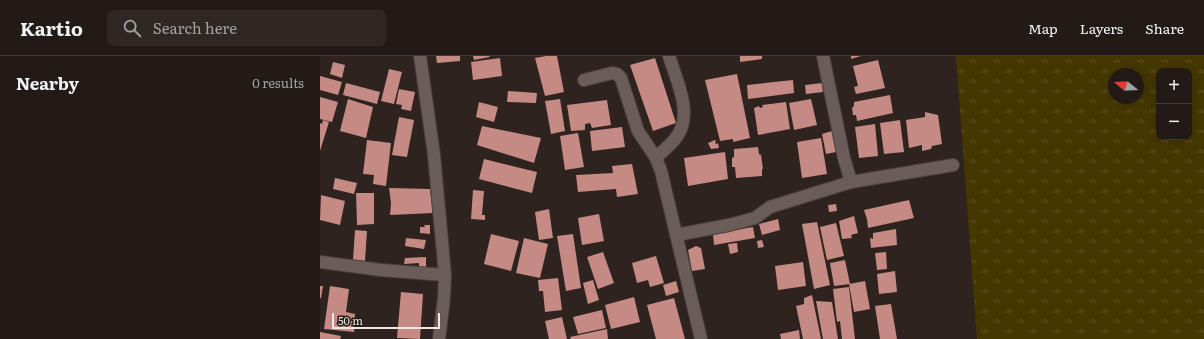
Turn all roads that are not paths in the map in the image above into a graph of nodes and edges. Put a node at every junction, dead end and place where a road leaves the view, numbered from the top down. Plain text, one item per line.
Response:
1 (420, 56) edge
2 (670, 56) edge
3 (823, 56) edge
4 (584, 80) dead end
5 (656, 158) junction
6 (953, 164) dead end
7 (851, 182) junction
8 (676, 235) junction
9 (320, 262) edge
10 (445, 275) junction
11 (439, 339) edge
12 (701, 339) edge

1 - 10 street
2 - 5 street
3 - 7 street
4 - 5 street
5 - 8 street
6 - 7 street
7 - 8 street
8 - 12 street
9 - 10 street
10 - 11 street

